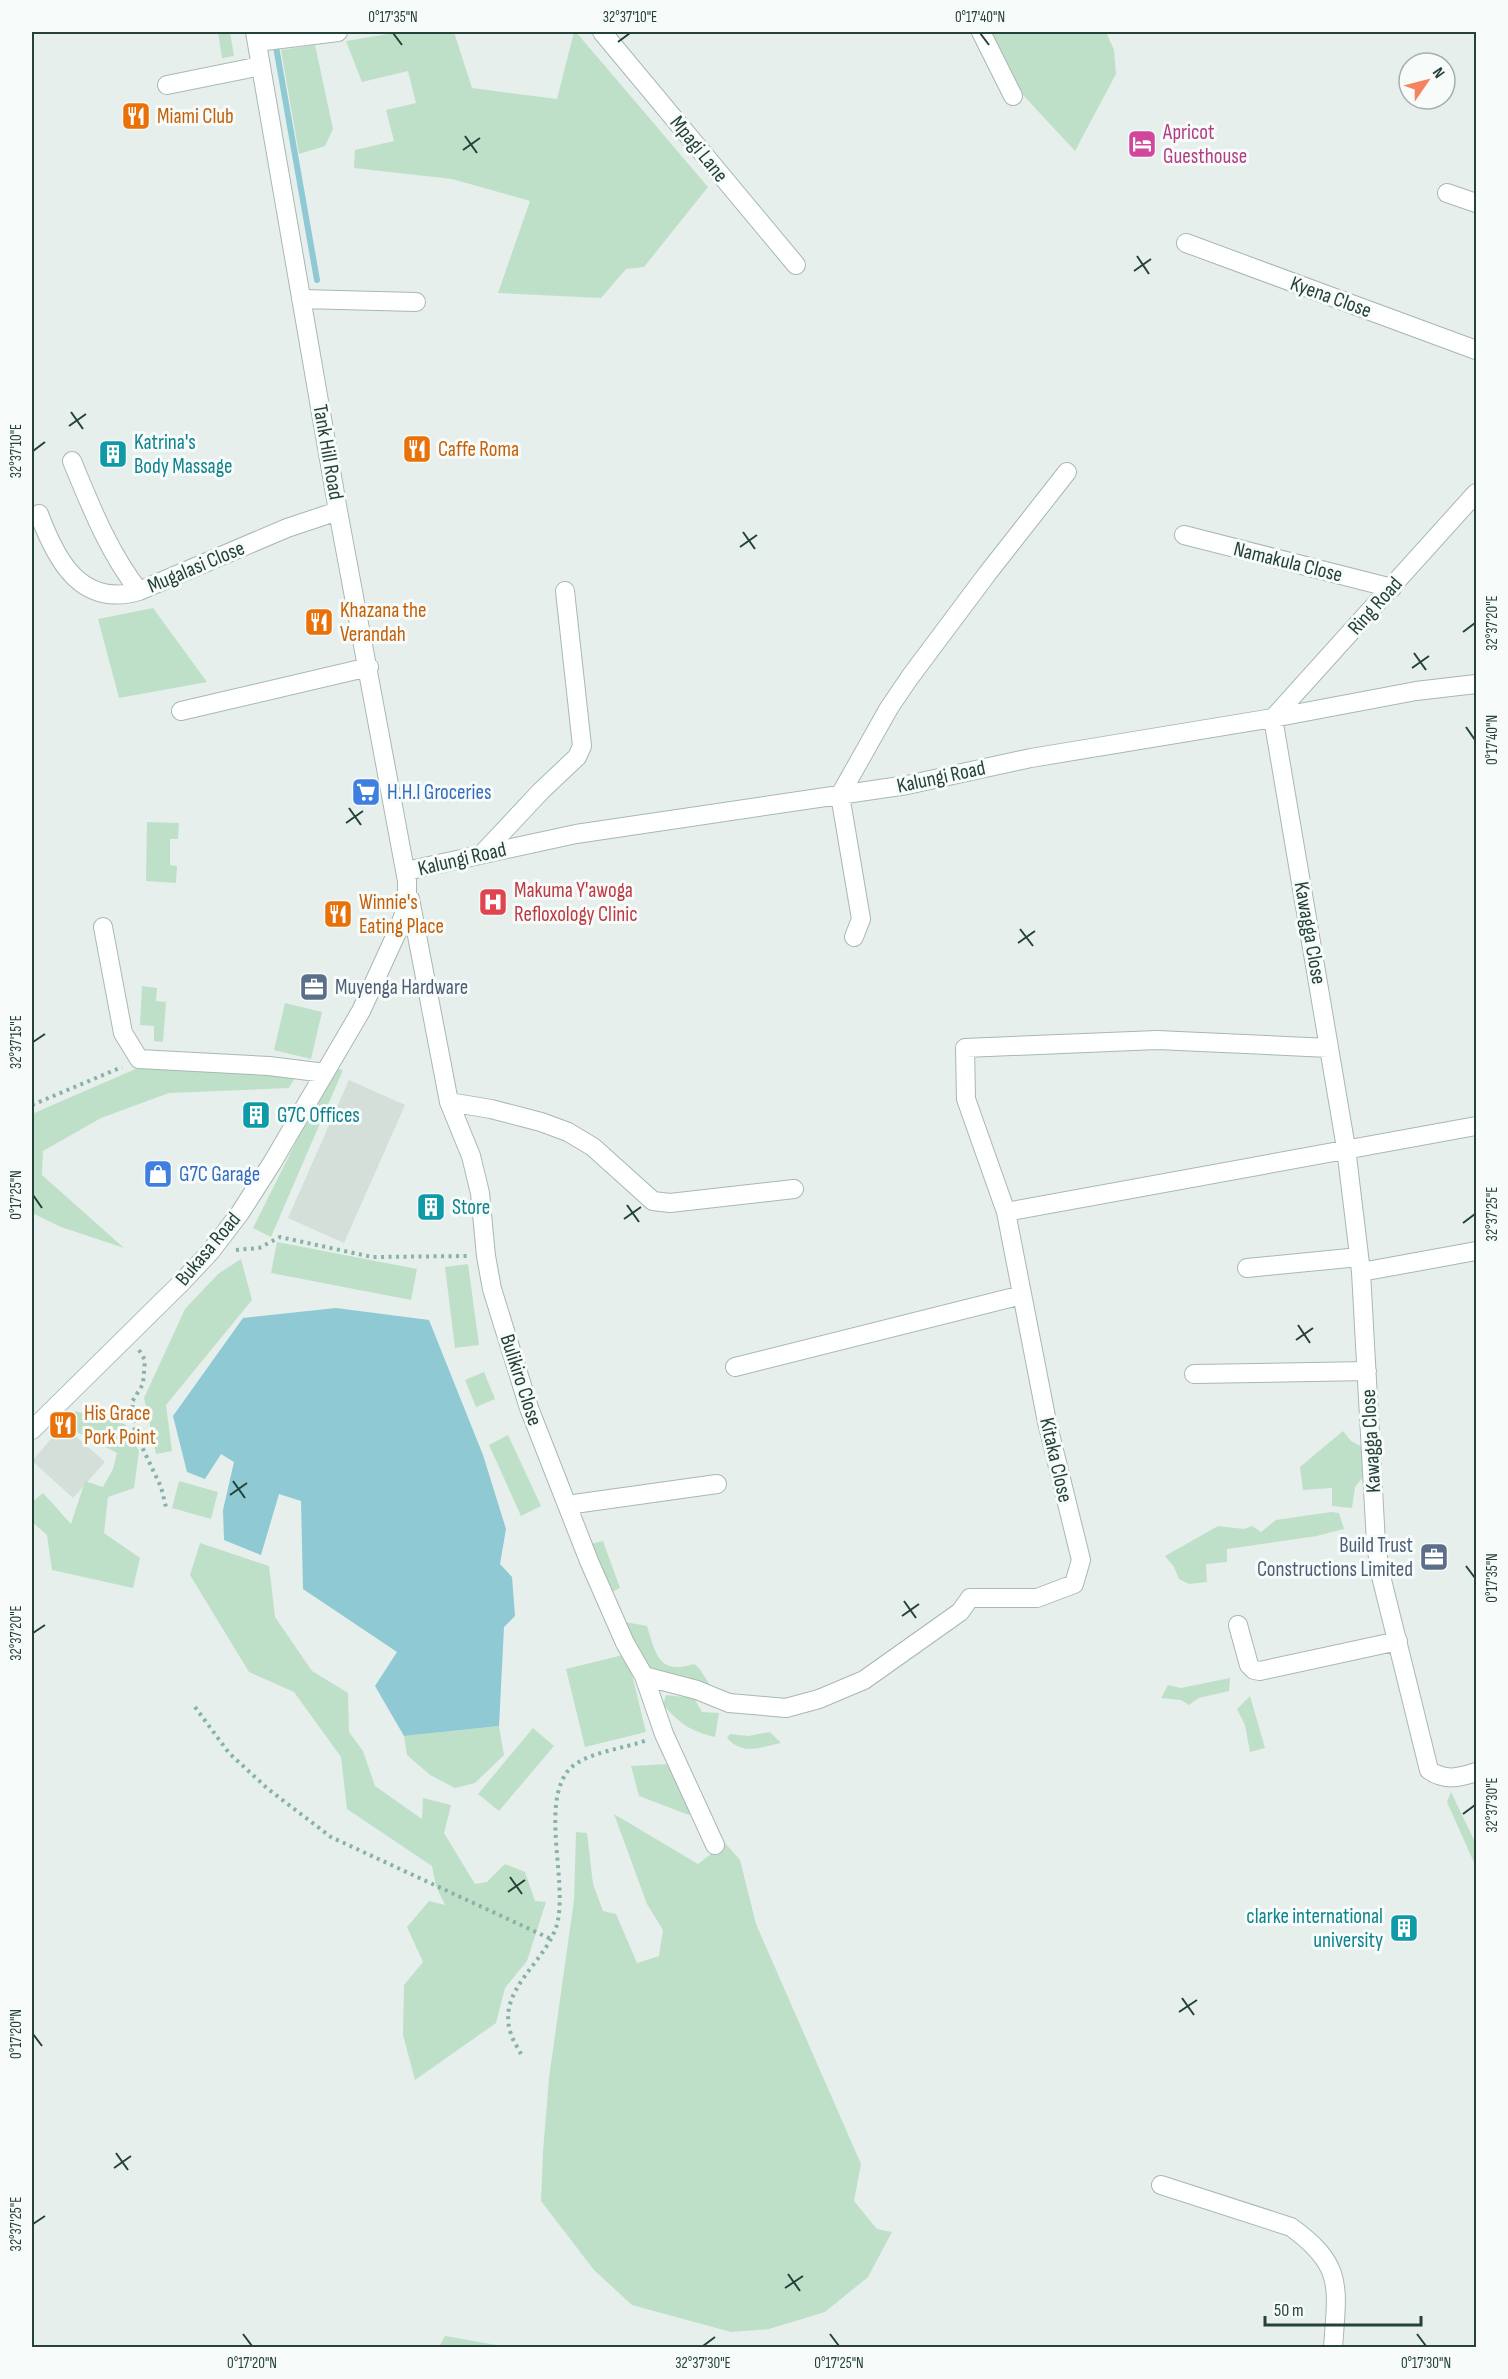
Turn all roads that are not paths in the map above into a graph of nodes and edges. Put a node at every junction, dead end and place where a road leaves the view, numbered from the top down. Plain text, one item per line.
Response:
1 (338, 32) edge
2 (602, 32) edge
3 (981, 32) edge
4 (256, 37) edge
5 (261, 66) junction
6 (167, 85) dead end
7 (1012, 96) dead end
8 (1447, 193) dead end
9 (1476, 203) edge
10 (1186, 243) dead end
11 (796, 265) dead end
12 (301, 299) junction
13 (416, 302) dead end
14 (1476, 350) edge
15 (72, 461) dead end
16 (1067, 472) dead end
17 (1476, 493) edge
18 (338, 511) junction
19 (39, 514) dead end
20 (1184, 535) dead end
21 (1392, 588) junction
22 (139, 591) junction
23 (565, 591) dead end
24 (369, 666) junction
25 (1476, 684) edge
26 (181, 711) dead end
27 (1273, 718) junction
28 (840, 795) junction
29 (482, 854) junction
30 (406, 871) junction
31 (408, 891) junction
32 (103, 927) dead end
33 (854, 937) dead end
34 (1329, 1048) junction
35 (326, 1073) junction
36 (449, 1102) junction
37 (1476, 1126) edge
38 (1346, 1148) junction
39 (794, 1189) dead end
40 (1006, 1212) junction
41 (1476, 1251) edge
42 (1360, 1264) junction
43 (1247, 1268) dead end
44 (1022, 1295) junction
45 (735, 1367) dead end
46 (1367, 1371) junction
47 (1194, 1374) dead end
48 (33, 1425) edge
49 (717, 1484) dead end
50 (567, 1505) junction
51 (1238, 1625) dead end
52 (1398, 1641) junction
53 (644, 1676) junction
54 (1476, 1772) edge
55 (715, 1845) dead end
56 (1161, 2185) dead end
57 (1333, 2348) edge

1 - 4 street
2 - 11 street, Mpagi Lane
3 - 7 street
4 - 5 street, Tank Hill Road
5 - 6 street
5 - 12 street, Tank Hill Road
8 - 9 street
10 - 14 street, Kyena Close
12 - 13 street
12 - 18 street, Tank Hill Road
15 - 22 street, Mugalasi Close
16 - 28 street
17 - 21 street, Ring Road
18 - 22 street, Mugalasi Close
18 - 24 street, Tank Hill Road
19 - 22 street
20 - 21 street, Namakula Close
21 - 27 street, Ring Road
23 - 29 street
24 - 26 street
24 - 30 street, Tank Hill Road
25 - 27 street, Kalungi Road
27 - 28 street, Kalungi Road
27 - 34 street, Kawagga Close
28 - 29 street, Kalungi Road
28 - 33 street
29 - 30 street, Kalungi Road
30 - 31 street, Bukasa Road
31 - 35 street, Bukasa Road
31 - 36 street, Bulikiro Close
32 - 35 street
34 - 38 street, Kawagga Close
34 - 40 street, Kitaka Close
35 - 48 street, Bukasa Road
36 - 39 street
36 - 50 street, Bulikiro Close
37 - 38 street
38 - 40 street
38 - 42 street, Kawagga Close
40 - 44 street, Kitaka Close
41 - 42 street
42 - 43 street
42 - 46 street, Kawagga Close
44 - 45 street
44 - 53 street, Kitaka Close
46 - 47 street
46 - 52 street, Kawagga Close
49 - 50 street
50 - 53 street, Bulikiro Close
51 - 52 street
52 - 54 street, Kawagga Close
53 - 55 street, Bulikiro Close
56 - 57 street

